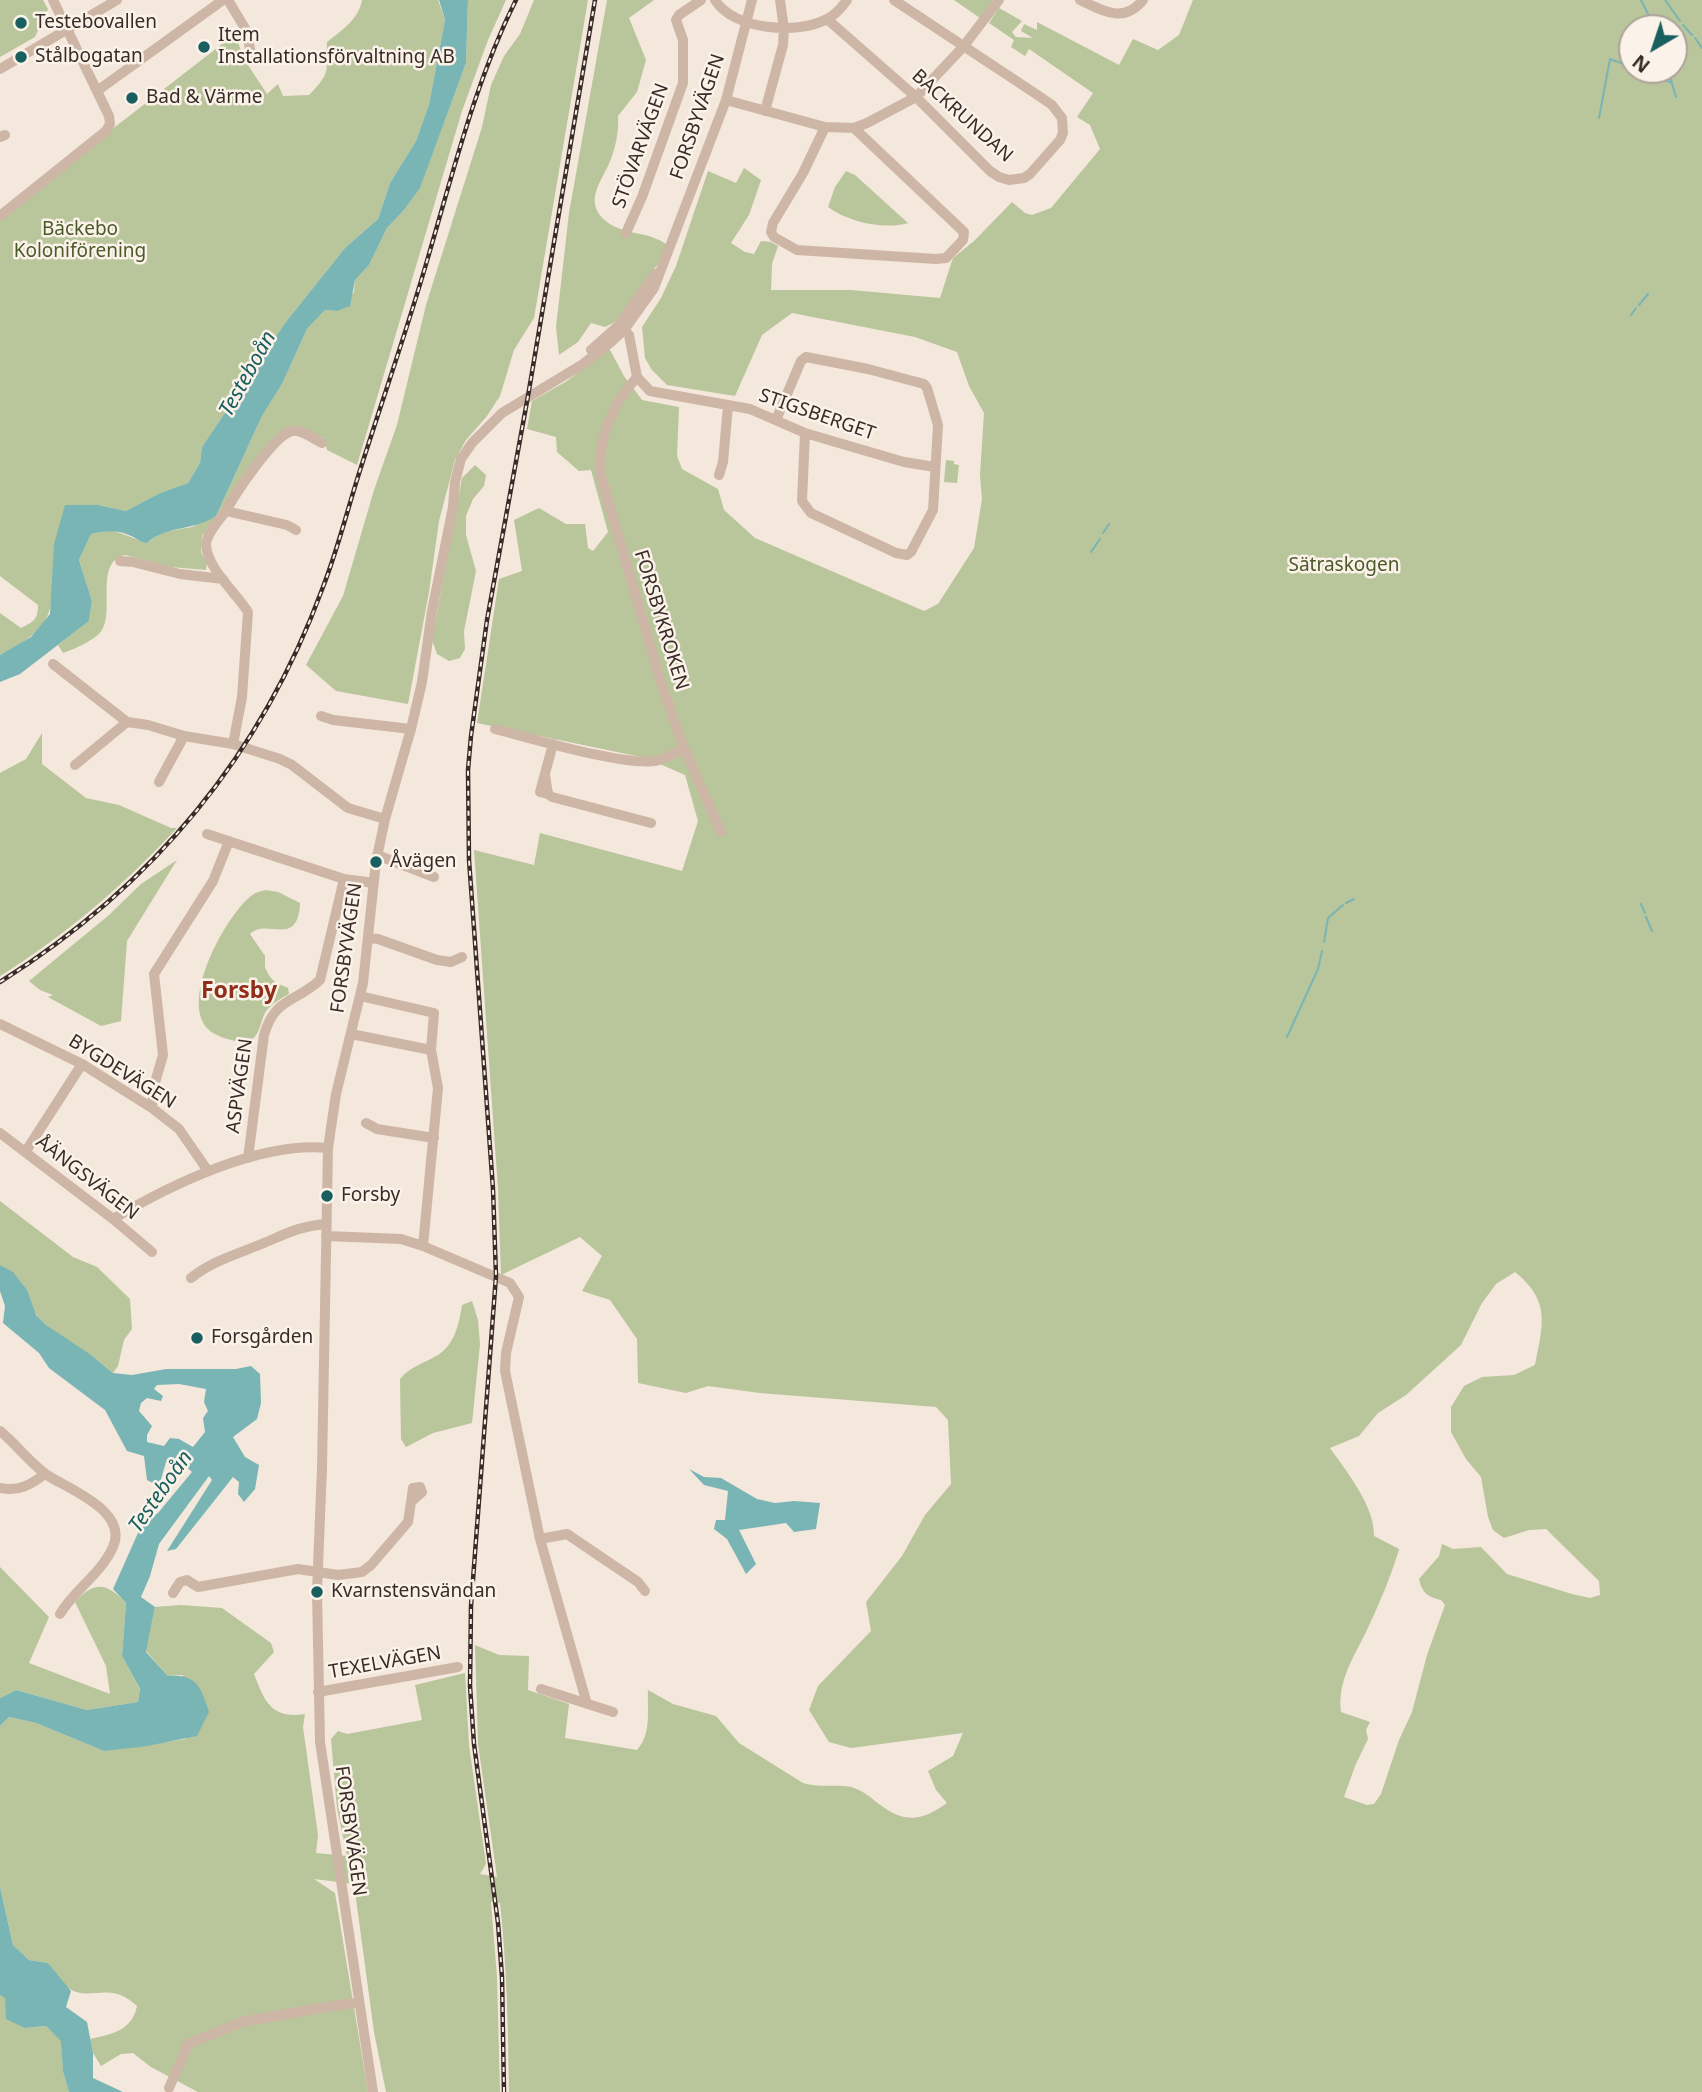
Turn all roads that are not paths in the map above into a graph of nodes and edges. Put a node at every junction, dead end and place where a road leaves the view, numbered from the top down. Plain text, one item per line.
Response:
1 (52, 0) edge
2 (117, 0) edge
3 (226, 0) edge
4 (701, 0) edge
5 (715, 0) edge
6 (752, 0) edge
7 (780, 0) edge
8 (847, 0) edge
9 (894, 0) edge
10 (999, 0) edge
11 (1080, 0) edge
12 (1143, 0) edge
13 (827, 19) junction
14 (747, 22) junction
15 (784, 29) junction
16 (66, 30) junction
17 (963, 47) junction
18 (252, 58) dead end
19 (0, 69) edge
20 (97, 91) junction
21 (916, 97) junction
22 (726, 100) junction
23 (765, 111) junction
24 (825, 127) junction
25 (854, 128) junction
26 (0, 214) edge
27 (626, 233) dead end
28 (622, 327) junction
29 (636, 377) junction
30 (728, 406) junction
31 (776, 420) junction
32 (805, 433) junction
33 (322, 443) dead end
34 (935, 467) junction
35 (719, 475) dead end
36 (226, 511) junction
37 (296, 530) dead end
38 (120, 561) dead end
39 (223, 579) junction
40 (53, 664) dead end
41 (321, 716) dead end
42 (127, 722) junction
43 (411, 729) junction
44 (495, 729) dead end
45 (184, 736) junction
46 (233, 744) junction
47 (554, 744) junction
48 (684, 748) junction
49 (75, 765) dead end
50 (159, 782) dead end
51 (385, 819) junction
52 (651, 823) dead end
53 (720, 832) dead end
54 (207, 834) dead end
55 (229, 841) junction
56 (377, 855) junction
57 (434, 877) dead end
58 (344, 879) junction
59 (374, 883) junction
60 (369, 938) junction
61 (462, 957) dead end
62 (360, 996) junction
63 (0, 1024) edge
64 (351, 1034) junction
65 (431, 1050) junction
66 (82, 1064) junction
67 (152, 1108) junction
68 (366, 1123) dead end
69 (0, 1133) edge
70 (434, 1138) junction
71 (328, 1148) junction
72 (26, 1151) junction
73 (248, 1158) junction
74 (208, 1171) junction
75 (113, 1219) junction
76 (326, 1224) junction
77 (326, 1236) junction
78 (424, 1246) junction
79 (152, 1252) dead end
80 (191, 1278) dead end
81 (0, 1431) edge
82 (45, 1474) junction
83 (0, 1488) edge
84 (411, 1502) dead end
85 (540, 1539) junction
86 (318, 1573) junction
87 (645, 1591) dead end
88 (173, 1593) dead end
89 (60, 1614) dead end
90 (458, 1668) dead end
91 (541, 1689) dead end
92 (318, 1692) junction
93 (587, 1704) junction
94 (613, 1712) dead end
95 (358, 2003) junction
96 (170, 2088) dead end
97 (373, 2092) edge

1 - 16 street
2 - 16 street
3 - 18 street
3 - 20 street
4 - 27 street, STÖVARVÄGEN
5 - 14 street
6 - 14 street, FORSBYVÄGEN
7 - 15 street
8 - 13 street
9 - 17 street, BACKRUNDAN
10 - 17 street
11 - 12 street
13 - 15 street
13 - 21 street, BACKRUNDAN
14 - 15 street
14 - 22 street, FORSBYVÄGEN
15 - 23 street
16 - 19 street
16 - 20 street
17 - 21 street
17 - 21 street, BACKRUNDAN
20 - 26 street
21 - 25 street
22 - 23 street
22 - 28 street, FORSBYVÄGEN
23 - 24 street
24 - 25 street
24 - 25 street
28 - 29 street
28 - 43 street, FORSBYVÄGEN
29 - 30 street, STIGSBERGET
29 - 48 street, FORSBYKROKEN
30 - 31 street, STIGSBERGET
30 - 35 street, STIGSBERGET
31 - 32 street, STIGSBERGET
31 - 34 street
32 - 34 street, STIGSBERGET
32 - 34 street
33 - 36 street
36 - 37 street
36 - 39 street
38 - 39 street
39 - 46 street
40 - 42 street
41 - 43 street
42 - 45 street
42 - 49 street
43 - 51 street, FORSBYVÄGEN
44 - 47 street
45 - 46 street
45 - 50 street
46 - 51 street
47 - 48 street
47 - 52 street
48 - 53 street, FORSBYKROKEN
51 - 56 street, FORSBYVÄGEN
54 - 55 street
55 - 58 street
55 - 67 street
56 - 57 street
56 - 59 street, FORSBYVÄGEN
58 - 59 street
58 - 73 street, ASPVÄGEN
59 - 60 street, FORSBYVÄGEN
60 - 61 street
60 - 62 street, FORSBYVÄGEN
62 - 64 street, FORSBYVÄGEN
62 - 65 street
63 - 66 street, BYGDEVÄGEN
64 - 65 street
64 - 71 street, FORSBYVÄGEN
65 - 70 street
66 - 67 street, BYGDEVÄGEN
66 - 72 street
67 - 74 street, BYGDEVÄGEN
68 - 70 street
69 - 72 street, ÅÄNGSVÄGEN
70 - 78 street
71 - 73 street
71 - 76 street, FORSBYVÄGEN
72 - 75 street, ÅÄNGSVÄGEN
73 - 74 street
74 - 75 street
75 - 79 street, ÅÄNGSVÄGEN
76 - 77 street, FORSBYVÄGEN
76 - 80 street
77 - 78 street
77 - 86 street, FORSBYVÄGEN
78 - 85 street
81 - 82 street
82 - 83 street
82 - 89 street
84 - 86 street
85 - 87 street
85 - 93 street
86 - 88 street
86 - 92 street, FORSBYVÄGEN
90 - 92 street, TEXELVÄGEN
91 - 93 street
92 - 95 street, FORSBYVÄGEN
93 - 94 street
95 - 96 street
95 - 97 street, FORSBYVÄGEN

